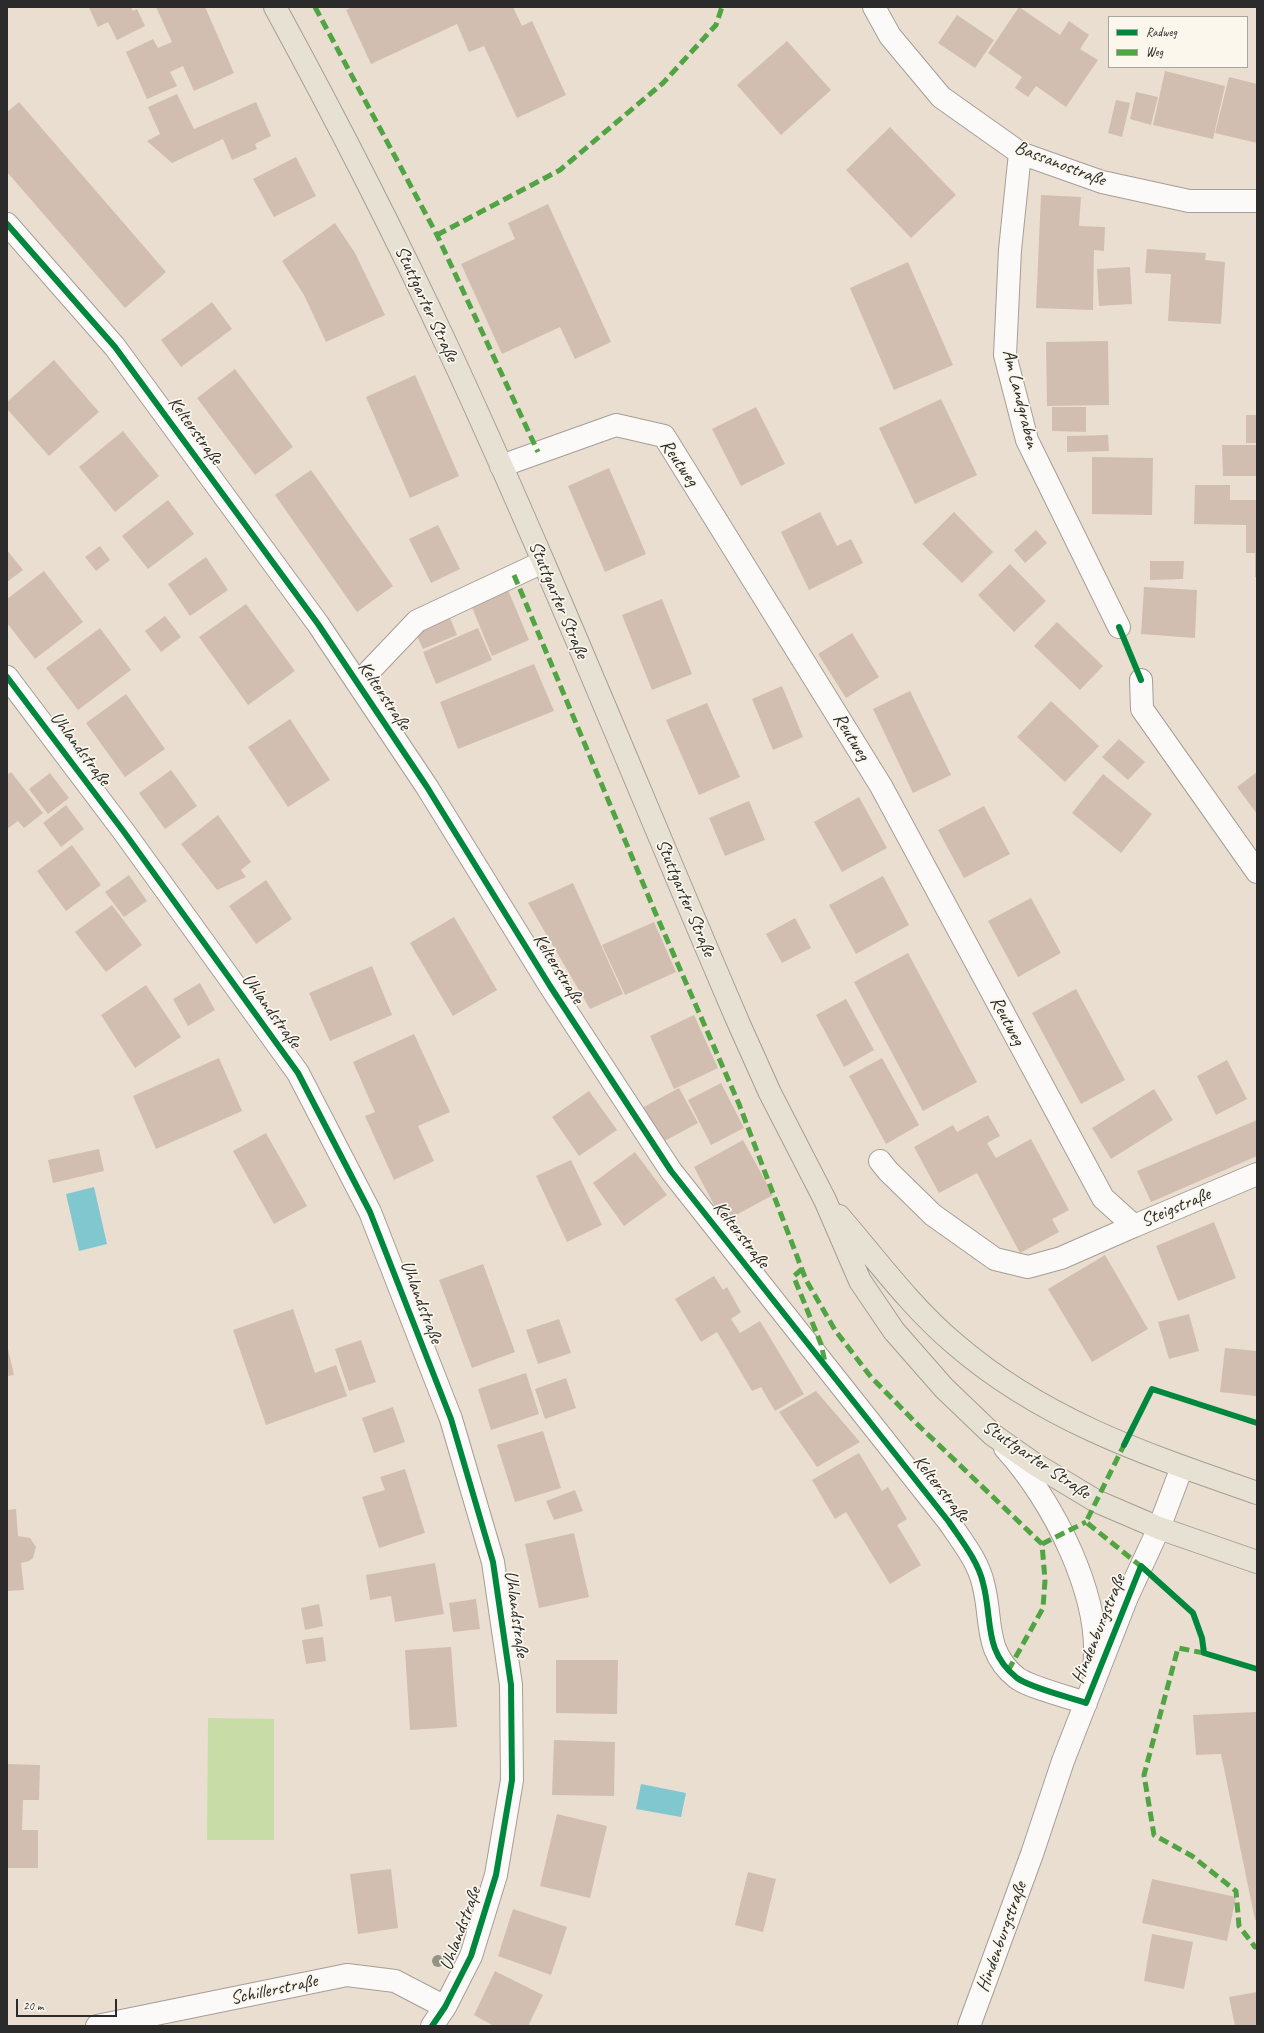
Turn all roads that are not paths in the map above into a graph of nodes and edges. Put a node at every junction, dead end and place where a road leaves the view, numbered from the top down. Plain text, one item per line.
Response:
1 (275, 7) edge
2 (874, 7) edge
3 (1020, 152) junction
4 (1257, 201) edge
5 (7, 224) edge
6 (501, 466) junction
7 (543, 562) junction
8 (1119, 627) dead end
9 (7, 677) edge
10 (1141, 680) dead end
11 (358, 683) junction
12 (1257, 872) edge
13 (880, 1161) dead end
14 (1257, 1174) edge
15 (1103, 1198) joint
16 (825, 1200) junction
17 (1134, 1226) junction
18 (993, 1435) junction
19 (1182, 1467) junction
20 (1257, 1493) edge
21 (1159, 1528) junction
22 (1257, 1562) edge
23 (1089, 1695) junction
24 (445, 2007) junction
25 (98, 2026) edge
26 (432, 2026) edge
27 (969, 2026) edge

1 - 6 main road, Stuttgarter Straße
2 - 3 street, Bassanostraße
3 - 4 street, Bassanostraße
3 - 8 street, Am Landgraben
5 - 11 street, Kelterstraße
6 - 7 main road, Stuttgarter Straße
6 - 15 street, Reutweg
7 - 11 street
7 - 16 main road, Stuttgarter Straße
9 - 24 street, Uhlandstraße
10 - 12 street
11 - 23 street, Kelterstraße
13 - 17 street
14 - 17 street, Steigstraße
15 - 17 street, Steigstraße
16 - 18 main road, Stuttgarter Straße
16 - 19 main road, Stuttgarter Straße
18 - 21 main road, Stuttgarter Straße
18 - 23 street
19 - 20 main road, Stuttgarter Straße
19 - 21 street, Hindenburgstraße
21 - 22 main road, Stuttgarter Straße
21 - 23 street, Hindenburgstraße
23 - 27 street, Hindenburgstraße
24 - 25 street, Schillerstraße
24 - 26 street, Uhlandstraße

